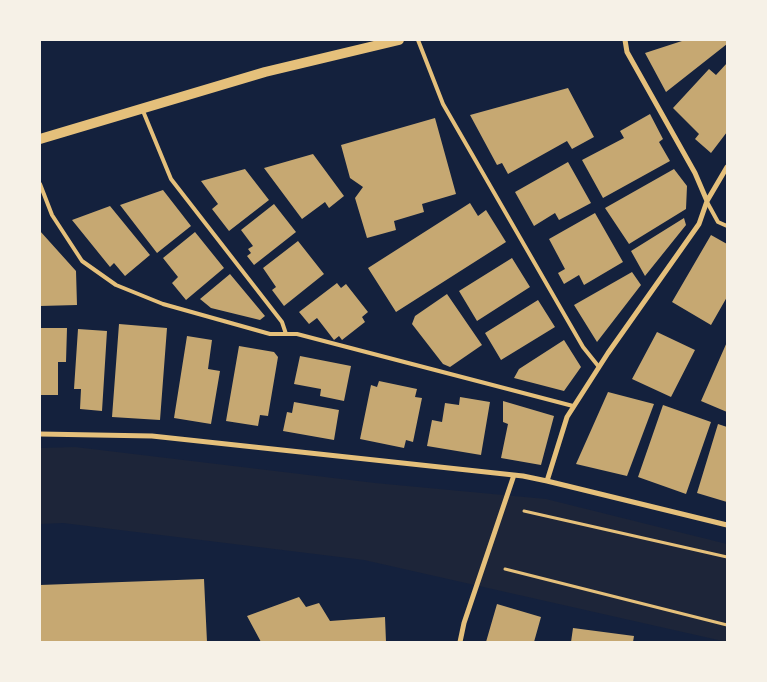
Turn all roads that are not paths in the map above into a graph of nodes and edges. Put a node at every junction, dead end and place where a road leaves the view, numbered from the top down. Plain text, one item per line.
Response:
1 (399, 40) edge
2 (418, 40) edge
3 (625, 40) edge
4 (142, 108) junction
5 (40, 139) edge
6 (727, 167) edge
7 (40, 184) edge
8 (707, 201) junction
9 (727, 226) edge
10 (286, 334) junction
11 (599, 367) junction
12 (573, 406) junction
13 (40, 434) edge
14 (514, 476) junction
15 (547, 481) junction
16 (727, 524) edge
17 (460, 642) edge

1 - 4 main road
2 - 11 lane
3 - 8 street
4 - 5 main road
4 - 10 lane
6 - 8 street
7 - 10 lane
8 - 9 lane
8 - 11 street
10 - 12 lane
11 - 12 street
12 - 15 street
13 - 14 street
14 - 15 street
14 - 17 street
15 - 16 street

